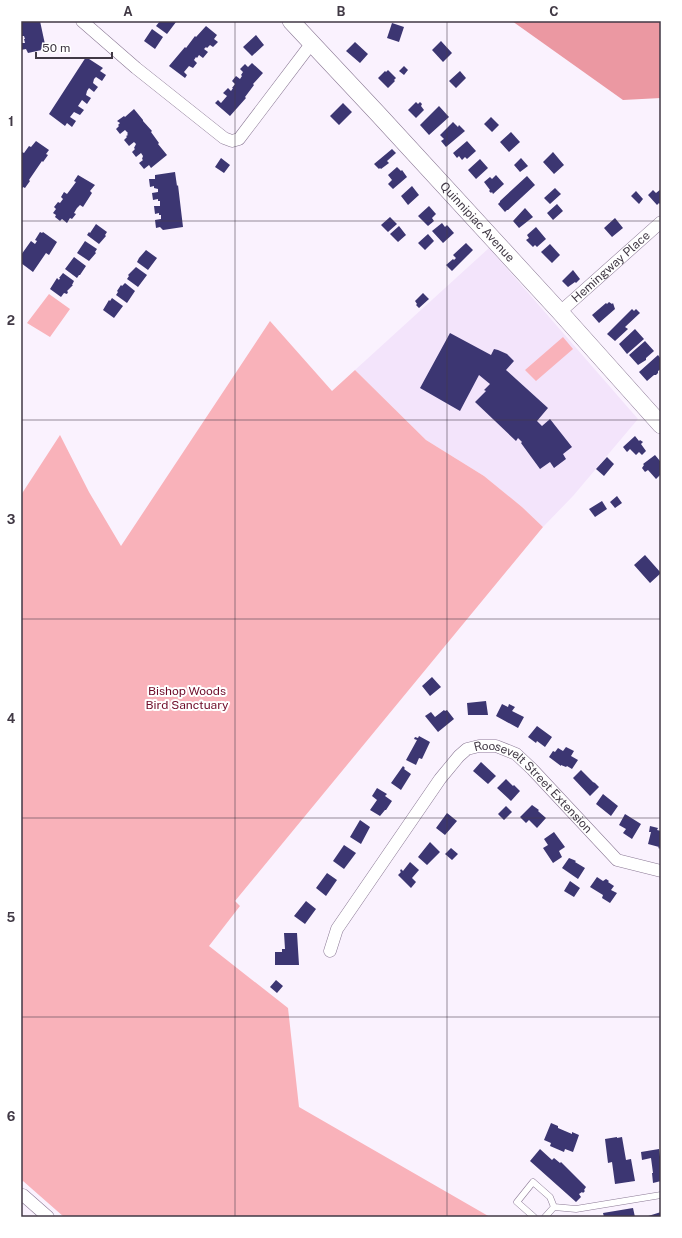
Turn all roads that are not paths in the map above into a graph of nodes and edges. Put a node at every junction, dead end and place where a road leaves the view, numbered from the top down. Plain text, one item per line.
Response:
1 (82, 21) edge
2 (291, 21) edge
3 (312, 44) junction
4 (661, 222) edge
5 (560, 312) junction
6 (661, 425) edge
7 (661, 870) edge
8 (330, 951) dead end
9 (661, 1195) edge
10 (22, 1196) edge
11 (554, 1207) junction
12 (48, 1217) edge
13 (534, 1217) edge
14 (545, 1217) edge

1 - 3 street
2 - 3 main road, Quinnipiac Avenue
3 - 5 main road, Quinnipiac Avenue
4 - 5 street, Hemingway Place
5 - 6 main road, Quinnipiac Avenue
7 - 8 street, Roosevelt Street Extension
9 - 11 lane
10 - 12 street
11 - 13 lane
11 - 14 lane

